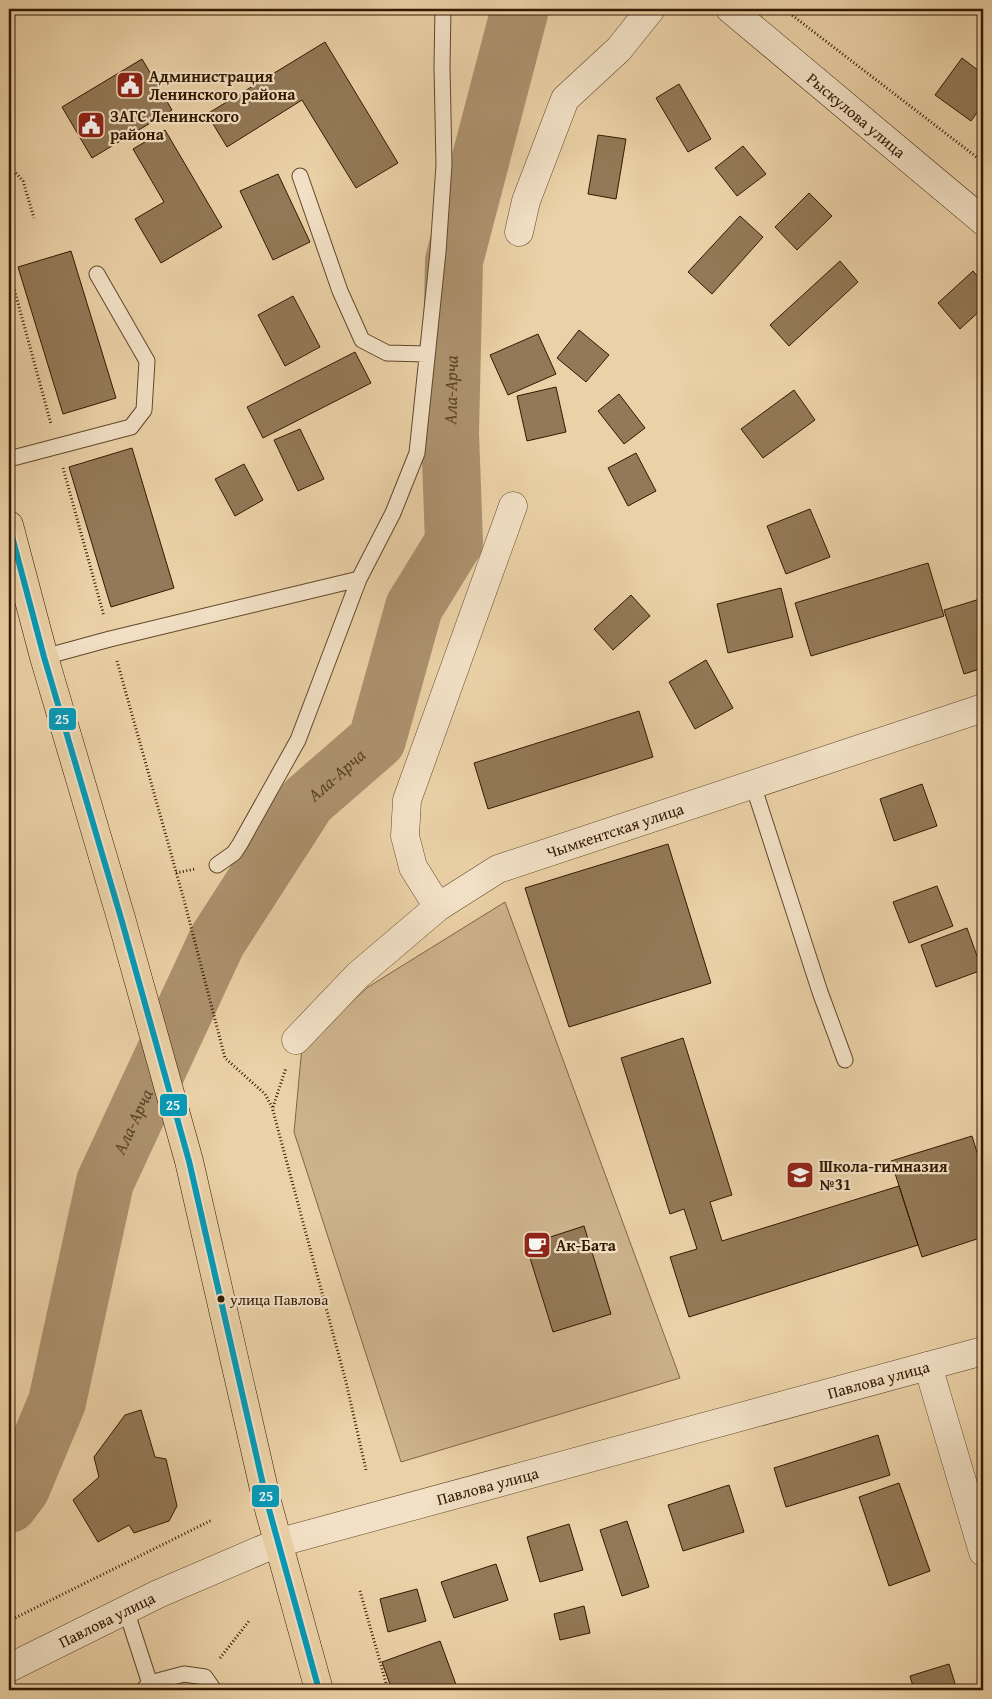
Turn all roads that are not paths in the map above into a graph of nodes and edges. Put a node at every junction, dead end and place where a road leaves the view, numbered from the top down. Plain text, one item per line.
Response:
1 (443, 9) edge
2 (651, 9) edge
3 (730, 9) edge
4 (300, 176) dead end
5 (983, 221) edge
6 (519, 232) dead end
7 (97, 274) dead end
8 (428, 354) junction
9 (9, 458) edge
10 (513, 506) dead end
11 (9, 526) edge
12 (359, 579) junction
13 (44, 657) junction
14 (983, 708) edge
15 (753, 785) junction
16 (217, 865) dead end
17 (438, 907) junction
18 (296, 1040) road end
19 (845, 1060) dead end
20 (983, 1351) edge
21 (928, 1366) junction
22 (277, 1543) junction
23 (983, 1552) edge
24 (126, 1610) junction
25 (9, 1668) edge
26 (148, 1688) edge
27 (214, 1690) edge
28 (319, 1690) edge

1 - 8 lane
2 - 6 street
3 - 5 street, Рыскулова улица
4 - 8 lane
7 - 9 lane
8 - 12 lane
10 - 17 street
11 - 13 main road
12 - 13 lane
12 - 16 lane
13 - 22 main road
14 - 15 street, Чымкентская улица
15 - 17 street, Чымкентская улица
15 - 19 lane
17 - 18 street, Чымкентская улица
20 - 21 street, Павлова улица
21 - 22 street, Павлова улица
21 - 23 street
22 - 24 street, Павлова улица
22 - 28 main road
24 - 25 street, Павлова улица
24 - 26 lane
26 - 27 lane

